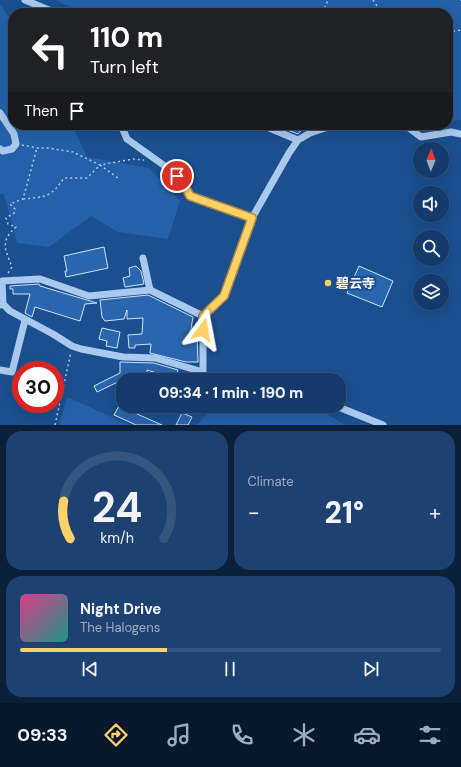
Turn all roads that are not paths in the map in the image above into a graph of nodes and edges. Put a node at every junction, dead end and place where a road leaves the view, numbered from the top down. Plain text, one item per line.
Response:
1 (25, 0) edge
2 (44, 8) edge
3 (0, 113) edge
4 (8, 125) edge
5 (11, 130) edge
6 (123, 130) edge
7 (274, 130) edge
8 (319, 130) edge
9 (412, 130) edge
10 (461, 134) edge
11 (298, 140) junction
12 (0, 149) edge
13 (252, 218) junction
14 (143, 258) dead end
15 (1, 282) edge
16 (150, 290) junction
17 (1, 305) edge
18 (203, 316) junction
19 (25, 320) junction
20 (0, 370) edge
21 (203, 372) joint
22 (346, 410) edge
23 (383, 425) edge

1 - 2 street
3 - 4 street
5 - 12 street
6 - 13 street
7 - 11 street
8 - 11 street
9 - 10 street
11 - 13 street
13 - 18 street
14 - 16 street
15 - 16 street
15 - 17 street
16 - 18 street
17 - 19 street
18 - 21 street
19 - 20 street
19 - 21 street
22 - 23 street

